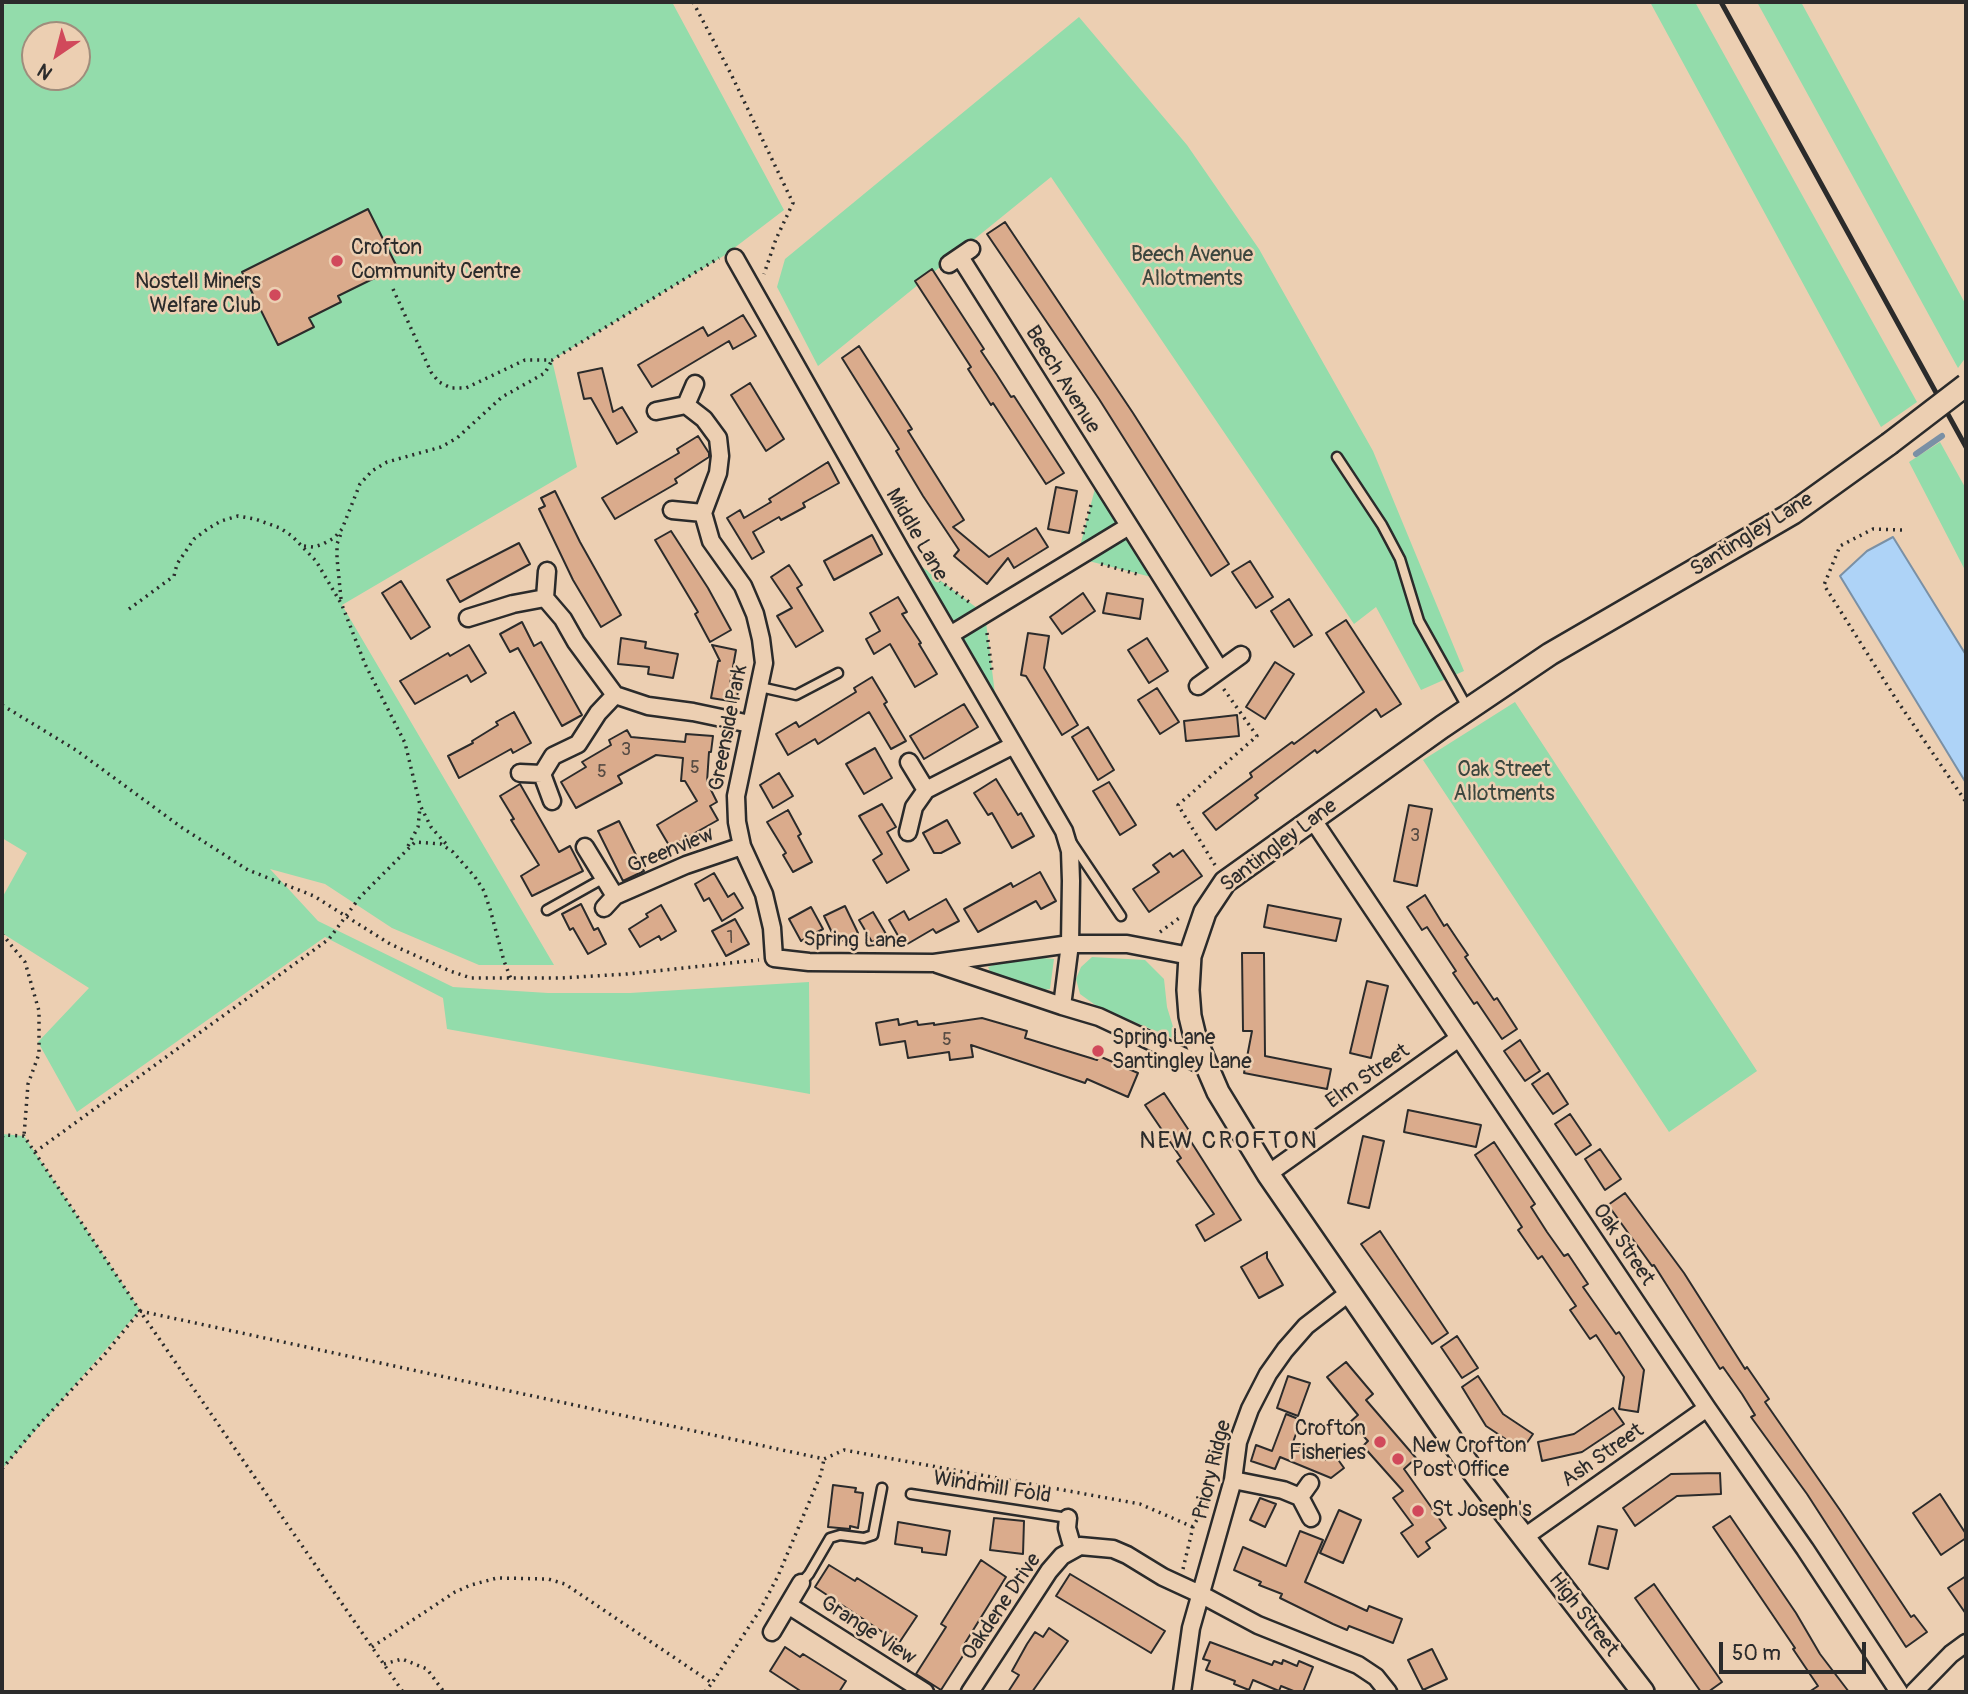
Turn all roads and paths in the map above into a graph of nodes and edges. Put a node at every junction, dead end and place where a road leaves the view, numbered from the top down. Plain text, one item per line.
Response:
1 (693, 2) edge
2 (960, 256) dead end
3 (735, 258) joint
4 (768, 267) dead end
5 (393, 289) dead end
6 (552, 360) junction
7 (695, 384) dead end
8 (1966, 385) edge
9 (686, 405) junction
10 (656, 411) dead end
11 (1337, 457) dead end
12 (672, 510) dead end
13 (703, 513) junction
14 (1129, 526) junction
15 (342, 529) junction
16 (1902, 530) dead end
17 (303, 546) junction
18 (547, 571) dead end
19 (545, 598) junction
20 (342, 605) junction
21 (129, 610) dead end
22 (468, 618) dead end
23 (950, 635) junction
24 (1241, 655) dead end
25 (1217, 672) junction
26 (838, 673) dead end
27 (1198, 686) dead end
28 (760, 687) junction
29 (615, 695) junction
30 (2, 705) edge
31 (1468, 710) junction
32 (750, 724) junction
33 (1014, 745) junction
34 (909, 762) dead end
35 (520, 773) dead end
36 (542, 774) junction
37 (926, 790) junction
38 (552, 802) dead end
39 (1966, 802) edge
40 (420, 805) junction
41 (1313, 820) junction
42 (1064, 831) junction
43 (908, 832) dead end
44 (741, 846) junction
45 (585, 847) dead end
46 (406, 850) junction
47 (453, 852) junction
48 (604, 878) junction
49 (1225, 882) junction
50 (615, 896) junction
51 (604, 908) dead end
52 (547, 910) dead end
53 (345, 916) junction
54 (1121, 916) dead end
55 (2, 934) edge
56 (1070, 944) junction
57 (1190, 956) junction
58 (774, 958) junction
59 (934, 963) junction
60 (511, 979) junction
61 (1062, 1006) junction
62 (1459, 1038) junction
63 (1206, 1066) junction
64 (24, 1136) junction
65 (2, 1137) edge
66 (35, 1152) junction
67 (1268, 1174) junction
68 (1350, 1292) junction
69 (140, 1311) junction
70 (1707, 1408) junction
71 (824, 1459) junction
72 (2, 1469) edge
73 (1233, 1480) junction
74 (1310, 1483) dead end
75 (882, 1488) dead end
76 (911, 1494) dead end
77 (1300, 1497) junction
78 (1068, 1518) joint
79 (1311, 1518) dead end
80 (1193, 1527) dead end
81 (1523, 1538) junction
82 (1073, 1549) junction
83 (801, 1583) joint
84 (1202, 1595) junction
85 (789, 1605) junction
86 (772, 1632) dead end
87 (1966, 1643) edge
88 (372, 1647) junction
89 (383, 1664) junction
90 (712, 1683) junction
91 (403, 1692) edge
92 (444, 1692) edge
93 (705, 1692) edge
94 (925, 1692) edge
95 (970, 1692) edge
96 (1182, 1692) edge
97 (1388, 1692) edge
98 (1643, 1692) edge
99 (1899, 1692) edge
100 (1914, 1692) edge

1 - 4 path
2 - 14 street, Beech Avenue
3 - 6 path
3 - 23 street, Middle Lane
5 - 6 path
6 - 15 path
7 - 9 street
8 - 31 street, Santingley Lane, bridge
9 - 10 street
9 - 13 street
11 - 31 lane
12 - 13 street
13 - 28 street, Greenside Park
14 - 23 street
14 - 25 street, Beech Avenue
15 - 17 path
15 - 20 path
16 - 39 path
17 - 20 path
17 - 21 path
18 - 19 street
19 - 22 street
19 - 29 street
20 - 40 path
23 - 33 street, Middle Lane
24 - 25 street
25 - 27 street
25 - 49 path
26 - 28 lane
28 - 32 street, Greenside Park
29 - 32 street
29 - 36 street
30 - 53 path
31 - 41 street, Santingley Lane
32 - 44 street, Greenside Park
33 - 37 street
33 - 42 street, Middle Lane
34 - 37 street
35 - 36 street
36 - 38 street
37 - 43 street
40 - 46 path
40 - 47 path
41 - 49 street, Santingley Lane
41 - 62 street, Oak Street
42 - 54 lane, Middle Lane
42 - 56 street, Middle Lane
44 - 50 street, Greenview
44 - 58 street, Greenside Park
45 - 48 street, Greenview
46 - 47 path
46 - 53 path
47 - 60 path
48 - 50 street, Greenview
48 - 52 lane
49 - 57 street, Santingley Lane
50 - 51 street, Greenview
53 - 60 path
53 - 66 path
55 - 64 path
56 - 57 street, Spring Lane
56 - 59 street, Spring Lane
56 - 61 street
57 - 63 street, Santingley Lane
58 - 59 street, Spring Lane
58 - 60 path
59 - 61 street, Spring Lane
61 - 63 street, Spring Lane
62 - 67 street, Elm Street
62 - 70 street, Oak Street
63 - 67 street, Santingley Lane
64 - 65 path
64 - 66 path
66 - 69 path
67 - 68 street, Santingley Lane
68 - 73 street, Priory Ridge
68 - 81 street, Santingley Lane
69 - 71 path
69 - 72 path
69 - 88 path
70 - 81 street, Ash Street
70 - 99 street, Oak Street
71 - 80 path
71 - 90 path
73 - 77 street
73 - 84 street, Priory Ridge
74 - 77 street
75 - 83 lane
76 - 78 lane, Windmill Fold
77 - 79 street
78 - 82 street, Oakdene Drive
81 - 98 street, High Street
82 - 84 street, Oakdene Drive
82 - 95 street, Oakdene Drive
83 - 85 street, Grange View
84 - 96 street, Priory Ridge
84 - 97 street, Oakdene Drive
85 - 86 street, Grange View
85 - 94 street, Grange View
87 - 100 street
88 - 89 path
88 - 90 path
89 - 91 path
89 - 92 path
90 - 93 path

